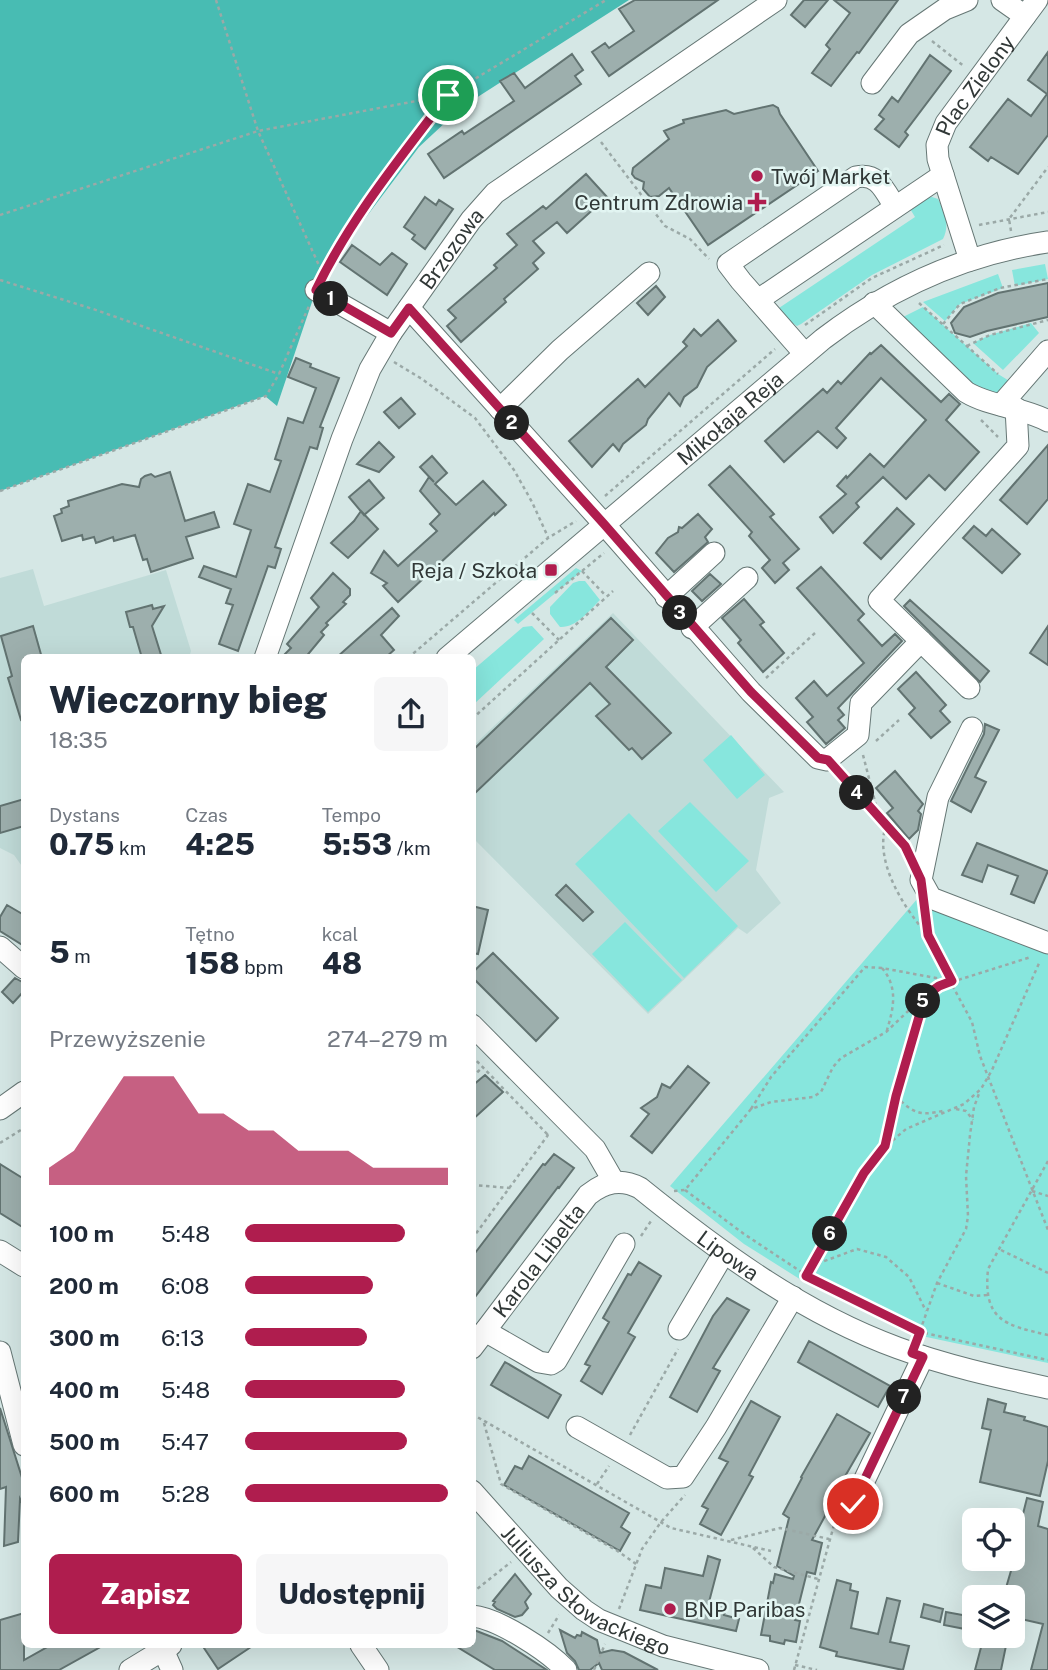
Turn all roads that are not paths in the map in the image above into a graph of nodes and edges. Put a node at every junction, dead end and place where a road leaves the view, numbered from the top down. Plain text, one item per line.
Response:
1 (776, 0) edge
2 (967, 0) edge
3 (1002, 0) edge
4 (1031, 8) edge
5 (872, 83) dead end
6 (943, 175) junction
7 (895, 206) junction
8 (1048, 242) edge
9 (970, 260) junction
10 (649, 273) dead end
11 (319, 283) road end
12 (758, 300) junction
13 (874, 303) junction
14 (409, 308) junction
15 (391, 333) junction
16 (1048, 351) edge
17 (806, 354) junction
18 (1008, 406) junction
19 (500, 409) junction
20 (1046, 416) edge
21 (604, 524) junction
22 (714, 553) dead end
23 (747, 578) dead end
24 (666, 597) junction
25 (692, 628) junction
26 (921, 641) junction
27 (266, 654) edge
28 (452, 654) edge
29 (969, 688) dead end
30 (972, 729) dead end
31 (1047, 945) edge
32 (0, 947) edge
33 (21, 965) edge
34 (476, 1029) edge
35 (21, 1094) edge
36 (0, 1110) edge
37 (614, 1182) junction
38 (624, 1244) road end
39 (724, 1253) junction
40 (793, 1297) junction
41 (679, 1329) road end
42 (479, 1339) edge
43 (1, 1357) edge
44 (923, 1357) junction
45 (21, 1373) edge
46 (1048, 1388) edge
47 (19, 1404) edge
48 (577, 1427) dead end
49 (476, 1495) edge
50 (853, 1504) road end
51 (476, 1617) edge
52 (164, 1648) edge
53 (167, 1648) edge
54 (363, 1648) edge
55 (134, 1659) edge
56 (172, 1670) edge
57 (378, 1670) edge
58 (566, 1670) edge
59 (758, 1670) edge

1 - 14 street, Brzozowa
2 - 5 street
3 - 4 street
4 - 6 street, Plac Zielony
6 - 7 street
6 - 9 street, Plac Zielony
7 - 12 street
7 - 12 street
8 - 9 street, Mikołaja Reja
9 - 13 street, Mikołaja Reja
10 - 19 street
11 - 15 street
12 - 17 street
13 - 17 street, Mikołaja Reja
13 - 18 street
14 - 15 street, Brzozowa
14 - 19 street
15 - 27 street, Brzozowa
16 - 18 street
17 - 21 street, Mikołaja Reja
18 - 20 street
18 - 26 street
19 - 21 street
21 - 24 street
21 - 28 street, Mikołaja Reja
22 - 24 street
23 - 25 street
24 - 25 street
25 - 26 street
26 - 29 street
30 - 31 street
32 - 33 street
34 - 37 street
35 - 36 street
37 - 39 street, Lipowa
37 - 42 street, Karola Libelta
38 - 42 street
39 - 40 street, Lipowa
39 - 41 street
40 - 44 street, Lipowa
40 - 48 street
43 - 45 street
43 - 47 street
44 - 46 street, Lipowa
44 - 50 street
49 - 59 street, Juliusza Słowackiego
51 - 58 street
52 - 55 street
53 - 56 street
54 - 57 street

